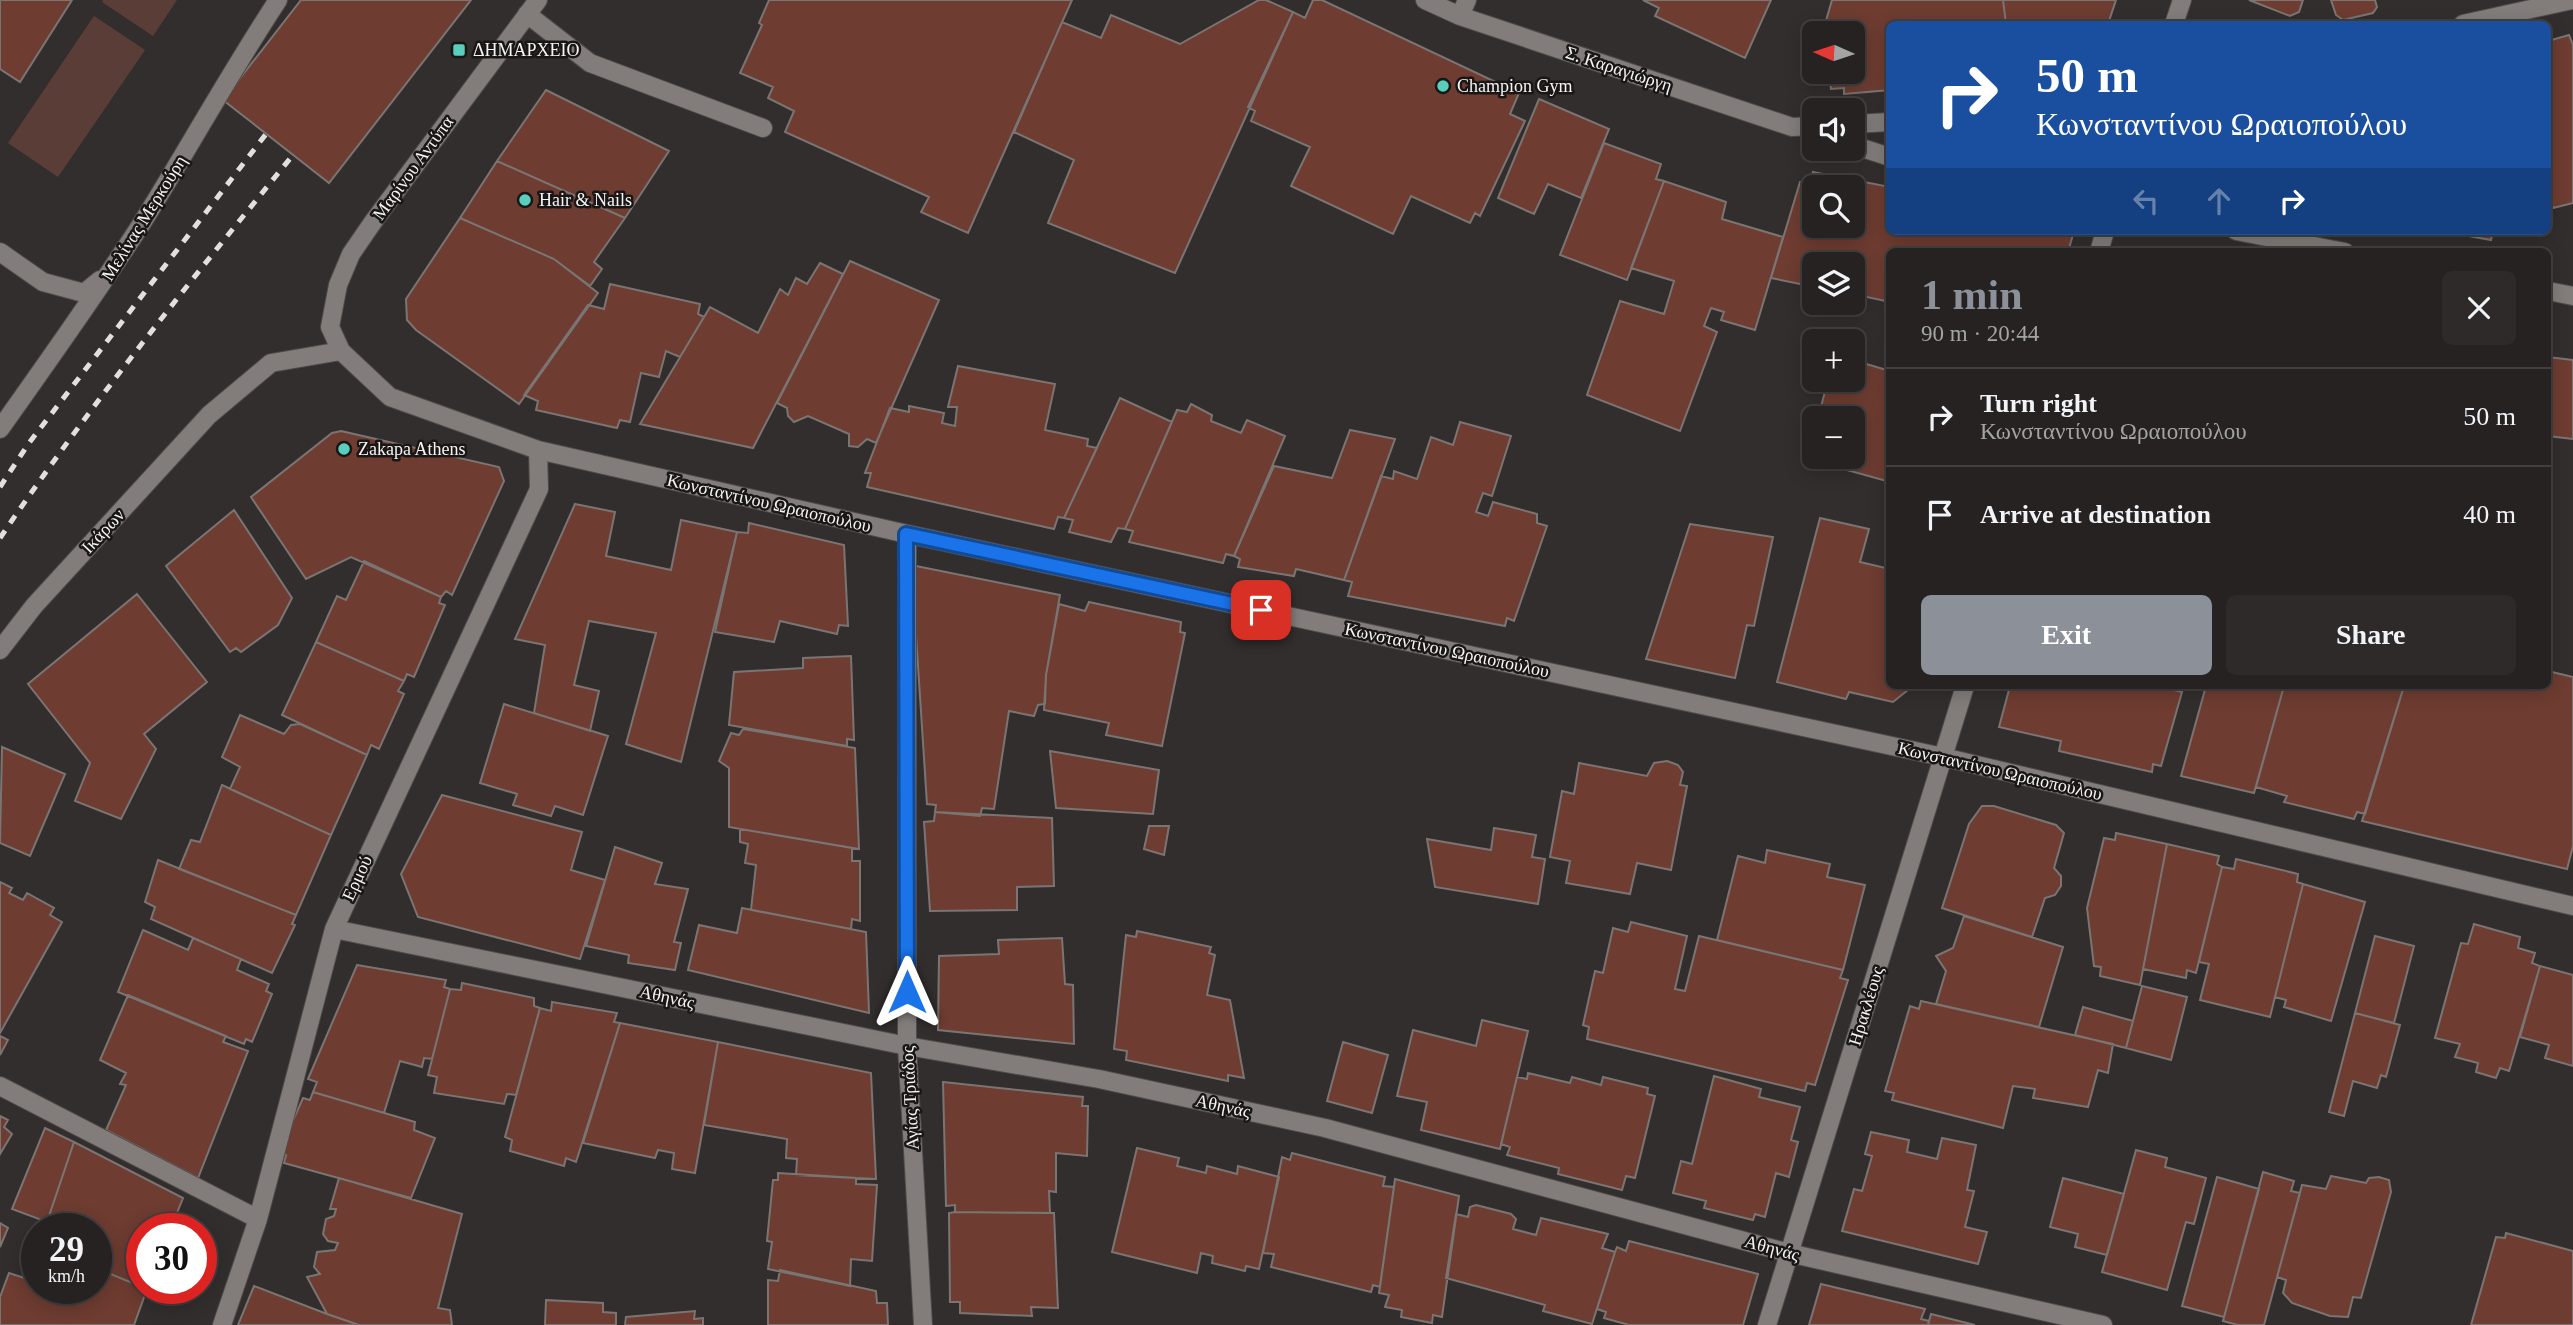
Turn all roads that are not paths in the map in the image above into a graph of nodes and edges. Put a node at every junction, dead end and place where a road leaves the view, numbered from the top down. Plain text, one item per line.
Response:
1 (278, 0) edge
2 (1425, 0) edge
3 (2182, 0) edge
4 (2572, 0) edge
5 (532, 7) edge
6 (1463, 8) edge
7 (2175, 21) edge
8 (2477, 21) edge
9 (1886, 122) edge
10 (1865, 123) edge
11 (1792, 127) junction
12 (1802, 127) edge
13 (763, 128) dead end
14 (1802, 130) edge
15 (1865, 149) edge
16 (1886, 156) edge
17 (2257, 235) edge
18 (2323, 248) edge
19 (0, 252) edge
20 (110, 272) junction
21 (2551, 292) edge
22 (2573, 296) edge
23 (341, 351) junction
24 (0, 429) edge
25 (538, 450) junction
26 (906, 534) junction
27 (0, 650) edge
28 (1964, 689) edge
29 (1943, 757) junction
30 (2573, 906) edge
31 (334, 929) junction
32 (907, 1046) junction
33 (0, 1086) edge
34 (258, 1219) junction
35 (1789, 1253) junction
36 (222, 1325) edge
37 (923, 1325) edge
38 (1767, 1325) edge
39 (2103, 1325) edge

1 - 20 street, Μελίνας Μερκούρη
2 - 6 street, Σ. Καραγιώργη
3 - 7 street
4 - 8 street
5 - 13 street
5 - 23 street, Μαρίνου Αντύπα
6 - 11 street, Σ. Καραγιώργη
9 - 10 street
11 - 12 street, Σ. Καραγιώργη
11 - 14 street
15 - 16 street
17 - 18 street
19 - 20 street
20 - 24 street, Μελίνας Μερκούρη
21 - 22 street
23 - 25 street, Κωνσταντίνου Ωραιοπούλου
23 - 27 street, Ικάρων
25 - 26 street, Κωνσταντίνου Ωραιοπούλου
25 - 31 street, Ερμού
26 - 29 street, Κωνσταντίνου Ωραιοπούλου
26 - 32 street, Αγίας Τριάδος
28 - 29 street, Ηρακλέους
29 - 30 street, Κωνσταντίνου Ωραιοπούλου
29 - 35 street, Ηρακλέους
31 - 32 street, Αθηνάς
31 - 34 street, Ερμού
32 - 35 street, Αθηνάς
32 - 37 street, Αγίας Τριάδος
33 - 34 street
34 - 36 street, Ερμού
35 - 38 street, Ηρακλέους
35 - 39 street, Αθηνάς

